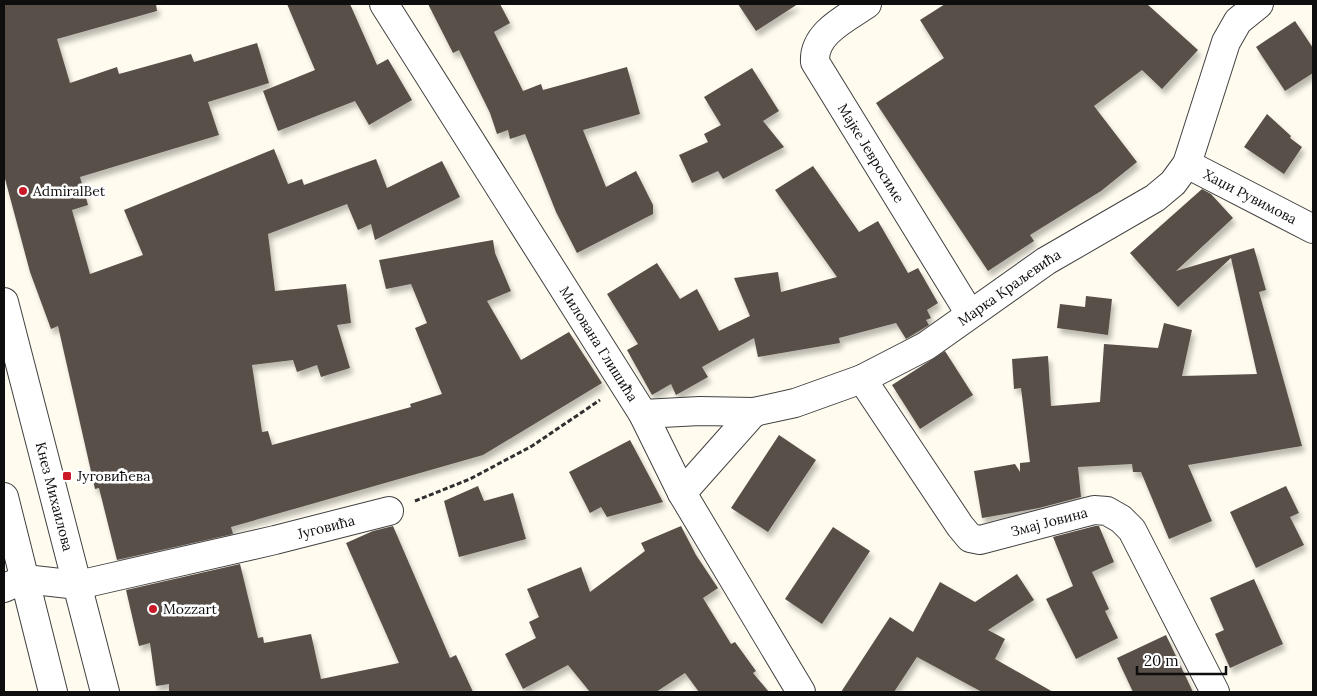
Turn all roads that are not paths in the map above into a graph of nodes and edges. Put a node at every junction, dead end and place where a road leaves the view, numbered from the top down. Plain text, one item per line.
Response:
1 (384, 4) edge
2 (868, 4) edge
3 (1256, 4) edge
4 (1187, 164) junction
5 (1313, 229) edge
6 (4, 302) edge
7 (970, 314) junction
8 (862, 379) junction
9 (754, 412) junction
10 (643, 414) junction
11 (682, 493) junction
12 (4, 497) edge
13 (389, 511) road end
14 (14, 584) edge
15 (78, 585) junction
16 (53, 692) edge
17 (105, 692) edge
18 (801, 692) edge
19 (1215, 692) edge

1 - 10 street, Милована Глишића
2 - 7 street, Мајке Јевросиме
3 - 4 street, Марка Краљевића
4 - 5 street, Хаџи Рувимова
4 - 7 street, Марка Краљевића
6 - 15 street, Кнез Михаилова
7 - 8 street, Марка Краљевића
8 - 9 street, Марка Краљевића
8 - 19 street, Змај Јовина
9 - 10 street, Марка Краљевића
9 - 11 street
10 - 11 street, Милована Глишића
11 - 18 street, Милована Глишића
12 - 14 street
13 - 15 street, Југовића
14 - 15 street, Југовића
14 - 16 street
15 - 17 street, Кнез Михаилова

